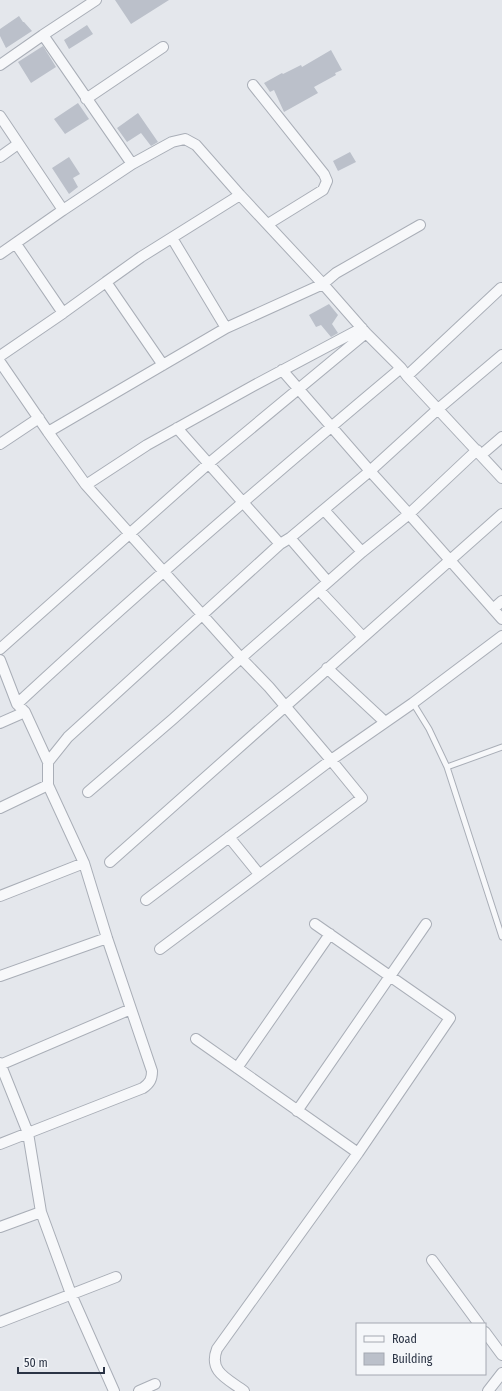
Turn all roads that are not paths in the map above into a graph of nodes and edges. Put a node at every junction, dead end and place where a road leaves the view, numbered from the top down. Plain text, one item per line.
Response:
1 (96, 0) edge
2 (44, 35) junction
3 (163, 46) dead end
4 (0, 65) edge
5 (253, 86) dead end
6 (86, 99) junction
7 (0, 116) edge
8 (18, 144) junction
9 (0, 157) edge
10 (132, 164) junction
11 (240, 195) junction
12 (63, 210) junction
13 (268, 224) junction
14 (420, 225) dead end
15 (172, 238) junction
16 (16, 244) junction
17 (0, 254) edge
18 (106, 282) junction
19 (323, 284) junction
20 (501, 288) dead end
21 (63, 312) junction
22 (226, 328) junction
23 (364, 330) junction
24 (0, 356) edge
25 (502, 356) edge
26 (0, 362) edge
27 (162, 365) junction
28 (282, 370) junction
29 (404, 372) junction
30 (298, 388) junction
31 (438, 409) junction
32 (38, 418) junction
33 (331, 426) junction
34 (176, 428) junction
35 (48, 432) junction
36 (502, 437) edge
37 (0, 444) edge
38 (479, 452) junction
39 (208, 464) junction
40 (370, 471) junction
41 (502, 478) edge
42 (86, 485) junction
43 (244, 502) junction
44 (324, 510) junction
45 (409, 514) junction
46 (502, 514) edge
47 (130, 534) junction
48 (290, 538) junction
49 (280, 544) junction
50 (362, 552) junction
51 (450, 560) junction
52 (163, 571) junction
53 (328, 582) junction
54 (319, 590) junction
55 (502, 601) edge
56 (492, 609) junction
57 (203, 616) junction
58 (502, 619) edge
59 (502, 636) edge
60 (363, 637) junction
61 (0, 649) edge
62 (241, 658) junction
63 (0, 660) edge
64 (327, 668) junction
65 (412, 703) junction
66 (18, 704) junction
67 (285, 705) junction
68 (25, 712) junction
69 (385, 722) junction
70 (0, 723) edge
71 (502, 747) edge
72 (331, 760) junction
73 (48, 762) junction
74 (447, 768) junction
75 (48, 785) junction
76 (88, 792) dead end
77 (0, 808) edge
78 (229, 837) junction
79 (110, 862) dead end
80 (84, 863) junction
81 (259, 874) junction
82 (0, 896) edge
83 (146, 900) dead end
84 (315, 924) dead end
85 (426, 924) dead end
86 (330, 934) junction
87 (502, 937) edge
88 (107, 938) junction
89 (160, 948) dead end
90 (0, 976) edge
91 (390, 976) junction
92 (131, 1009) junction
93 (196, 1039) dead end
94 (0, 1064) edge
95 (237, 1068) junction
96 (297, 1111) junction
97 (28, 1133) junction
98 (0, 1144) edge
99 (358, 1153) junction
100 (41, 1212) junction
101 (0, 1227) edge
102 (432, 1260) dead end
103 (116, 1277) dead end
104 (71, 1294) junction
105 (0, 1322) edge
106 (478, 1323) edge
107 (486, 1333) edge
108 (502, 1355) edge
109 (502, 1373) edge
110 (156, 1384) dead end
111 (114, 1391) edge
112 (139, 1391) edge
113 (244, 1391) edge
114 (488, 1391) edge

1 - 2 street
2 - 4 street
2 - 6 street
3 - 6 street
5 - 13 street
6 - 10 street
7 - 8 street
8 - 9 street
8 - 12 street
10 - 11 street
10 - 12 street
11 - 13 street
11 - 15 street
12 - 16 street
13 - 19 street
14 - 19 street
15 - 18 street
15 - 22 street
16 - 17 street
16 - 21 street
18 - 21 street
18 - 27 street
19 - 22 street
19 - 23 street
20 - 29 street
21 - 24 street
22 - 27 street
23 - 28 street
23 - 29 street
23 - 30 street
25 - 31 street
26 - 32 street
27 - 35 street
28 - 30 street
28 - 34 street
29 - 31 street
29 - 33 street
30 - 33 street
30 - 39 street
31 - 38 street
31 - 40 street
32 - 35 street
32 - 37 street
33 - 40 street
33 - 43 street
34 - 39 street
34 - 42 street
35 - 42 street
36 - 38 street
38 - 41 street
38 - 45 street
39 - 43 street
39 - 47 street
40 - 44 street
40 - 45 street
42 - 47 street
43 - 49 street
43 - 52 street
44 - 48 street
44 - 50 street
45 - 50 street
45 - 51 street
46 - 51 street
47 - 52 street
47 - 61 street
48 - 49 street
48 - 53 street
49 - 57 street
50 - 53 street
51 - 56 street
51 - 60 street
52 - 57 street
52 - 66 street
53 - 54 street
54 - 60 street
54 - 62 street
55 - 56 street
56 - 58 street
57 - 62 street
57 - 73 street
59 - 65 street
60 - 64 street
62 - 67 street
62 - 76 street
63 - 66 street
64 - 67 street
64 - 69 street
65 - 69 street
65 - 74 lane
66 - 68 street
67 - 72 street
67 - 79 street
68 - 70 street
68 - 73 street
69 - 72 street
71 - 74 lane
72 - 78 street
72 - 81 street
73 - 75 street
74 - 87 lane
75 - 77 street
75 - 80 street
78 - 81 street
78 - 83 street
80 - 82 street
80 - 88 street
81 - 89 street
84 - 86 street
85 - 91 street
86 - 91 street
86 - 95 street
88 - 90 street
88 - 92 street
91 - 96 street
91 - 99 street
92 - 94 street
92 - 97 street
93 - 95 street
94 - 97 street
95 - 96 street
96 - 99 street
97 - 98 street
97 - 100 street
99 - 113 street
100 - 101 street
100 - 104 street
102 - 106 street
103 - 104 street
104 - 105 street
104 - 111 street
107 - 108 street
109 - 114 street
110 - 112 street

